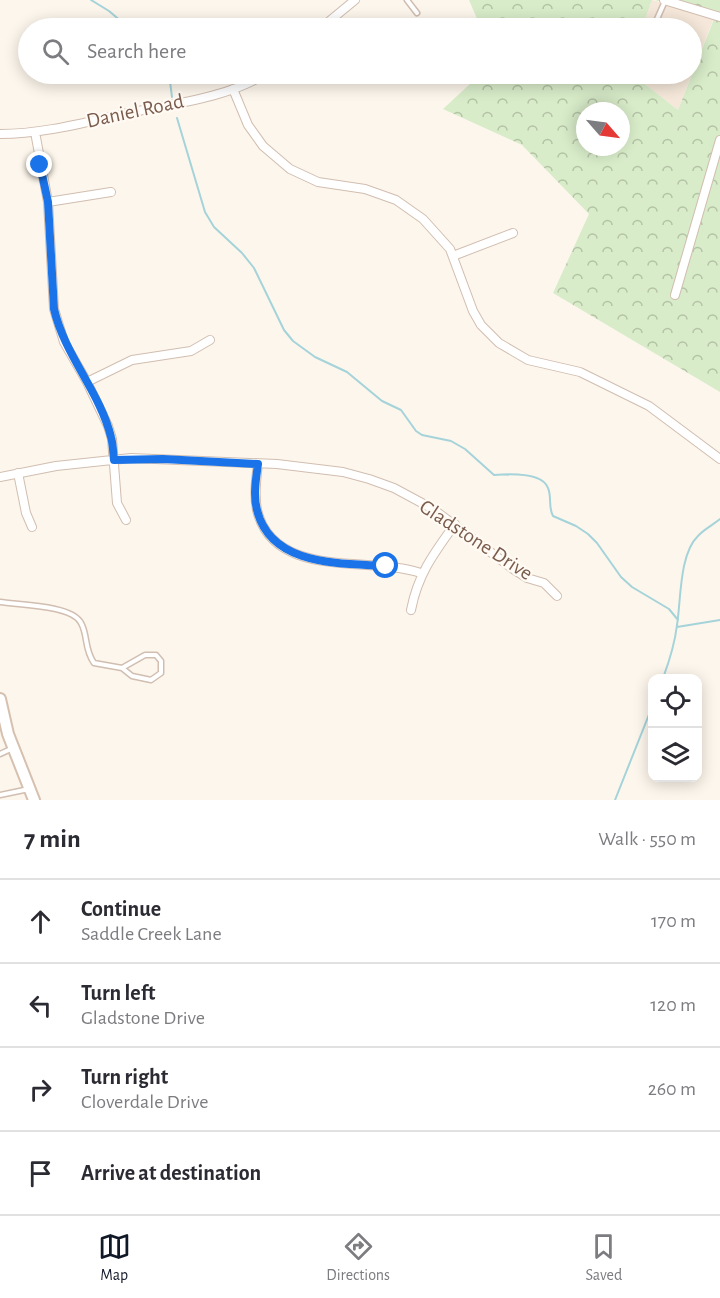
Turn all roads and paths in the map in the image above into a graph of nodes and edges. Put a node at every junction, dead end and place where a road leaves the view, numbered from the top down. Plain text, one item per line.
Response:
1 (355, 0) edge
2 (407, 0) edge
3 (664, 0) edge
4 (417, 13) dead end
5 (720, 17) edge
6 (333, 18) edge
7 (657, 18) edge
8 (244, 84) edge
9 (233, 89) junction
10 (35, 132) junction
11 (0, 134) edge
12 (720, 140) edge
13 (111, 192) dead end
14 (48, 202) junction
15 (513, 233) dead end
16 (453, 256) junction
17 (675, 296) dead end
18 (210, 340) dead end
19 (87, 382) junction
20 (720, 459) edge
21 (114, 460) junction
22 (258, 464) junction
23 (18, 473) junction
24 (0, 477) edge
25 (126, 520) dead end
26 (455, 524) junction
27 (32, 528) dead end
28 (421, 573) junction
29 (557, 596) dead end
30 (0, 602) edge
31 (411, 610) dead end
32 (122, 668) junction
33 (0, 699) edge
34 (13, 748) junction
35 (0, 754) edge
36 (30, 789) junction
37 (0, 795) edge
38 (34, 800) edge

1 - 6 street
2 - 4 lane
3 - 5 street
3 - 7 lane
8 - 9 street, Daniel Road
9 - 10 street, Daniel Road
9 - 16 street
10 - 11 street, Daniel Road
10 - 14 street
12 - 17 street
13 - 14 street
14 - 19 street
15 - 16 street
16 - 20 street
18 - 19 street
19 - 21 street
21 - 22 street, Gladstone Drive
21 - 23 street, Gladstone Drive
21 - 25 street
22 - 26 street, Gladstone Drive
22 - 28 street
23 - 24 street, Gladstone Drive
23 - 27 street
26 - 28 street
26 - 29 street, Gladstone Drive
28 - 31 street
30 - 32 lane
32 - 32 lane
33 - 34 street
34 - 35 lane
34 - 36 street
36 - 37 lane
36 - 38 street

